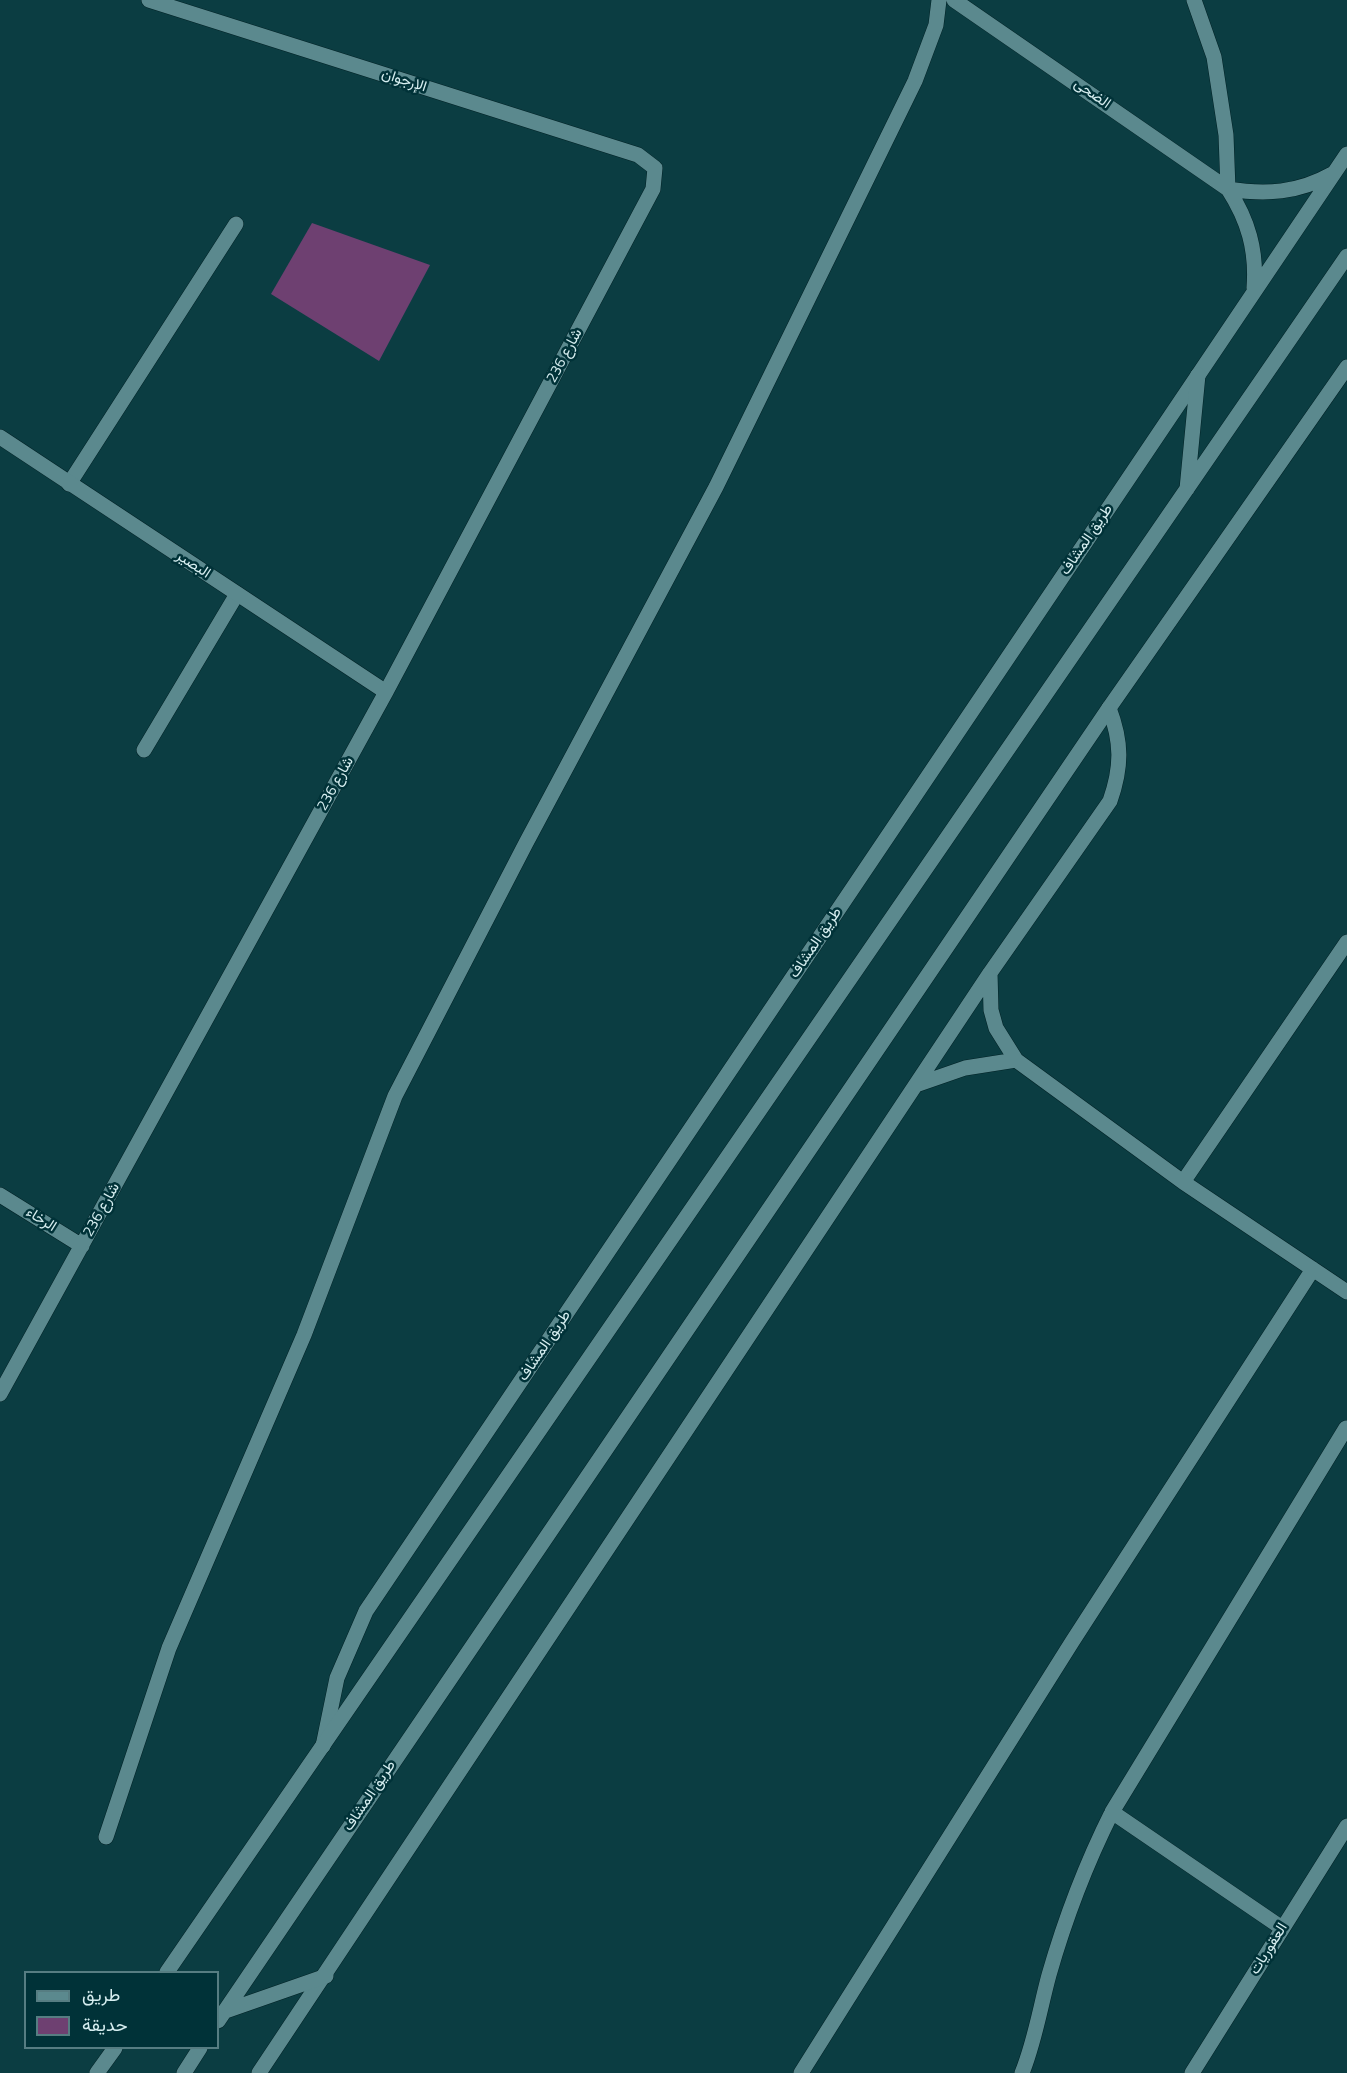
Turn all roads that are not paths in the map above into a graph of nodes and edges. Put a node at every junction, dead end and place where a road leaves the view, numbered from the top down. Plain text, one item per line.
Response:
1 (149, 0) edge
2 (939, 0) edge
3 (954, 0) edge
4 (1194, 0) edge
5 (1347, 154) edge
6 (654, 168) joint
7 (1334, 174) junction
8 (1228, 189) junction
9 (236, 224) dead end
10 (1347, 256) edge
11 (1254, 290) junction
12 (1347, 367) edge
13 (1198, 375) junction
14 (0, 437) edge
15 (69, 484) junction
16 (1187, 491) junction
17 (237, 594) junction
18 (386, 692) junction
19 (1109, 708) junction
20 (144, 750) dead end
21 (1347, 942) edge
22 (990, 973) junction
23 (1016, 1060) junction
24 (916, 1084) junction
25 (1183, 1182) junction
26 (0, 1195) edge
27 (82, 1246) junction
28 (1312, 1269) junction
29 (1347, 1292) edge
30 (0, 1394) edge
31 (1346, 1428) edge
32 (323, 1749) junction
33 (1112, 1812) junction
34 (1347, 1826) edge
35 (106, 1837) dead end
36 (1282, 1928) junction
37 (168, 1971) edge
38 (326, 1976) junction
39 (220, 2016) edge
40 (114, 2049) edge
41 (199, 2049) edge
42 (97, 2073) edge
43 (184, 2073) edge
44 (259, 2073) edge
45 (801, 2073) edge
46 (1022, 2073) edge
47 (1192, 2073) edge

1 - 6 street, الإرجوان
2 - 35 street
3 - 8 street, الضحى
4 - 8 street
5 - 7 street, طريق المشاف
6 - 18 street, شارع 236
7 - 8 street, الضحى
7 - 11 street, طريق المشاف
8 - 11 street, الضحى
9 - 15 street
10 - 16 street, طريق المشاف
11 - 13 street, طريق المشاف
12 - 19 street, طريق المشاف
13 - 16 street
13 - 32 street, طريق المشاف
14 - 15 street, البصير
15 - 17 street, البصير
16 - 32 street, طريق المشاف
17 - 18 street, البصير
17 - 20 street
18 - 27 street, شارع 236
19 - 22 street
19 - 39 street, طريق المشاف
21 - 25 street
22 - 23 street
22 - 24 street
23 - 24 street
23 - 25 street
24 - 38 street
25 - 28 street
26 - 27 street, الرخاء
27 - 30 street, شارع 236
28 - 29 street
28 - 45 street
31 - 33 street
32 - 37 street, طريق المشاف
33 - 36 street
33 - 46 street
34 - 36 street, العقوريات
36 - 47 street, العقوريات
38 - 39 street
38 - 44 street
40 - 42 street
41 - 43 street

